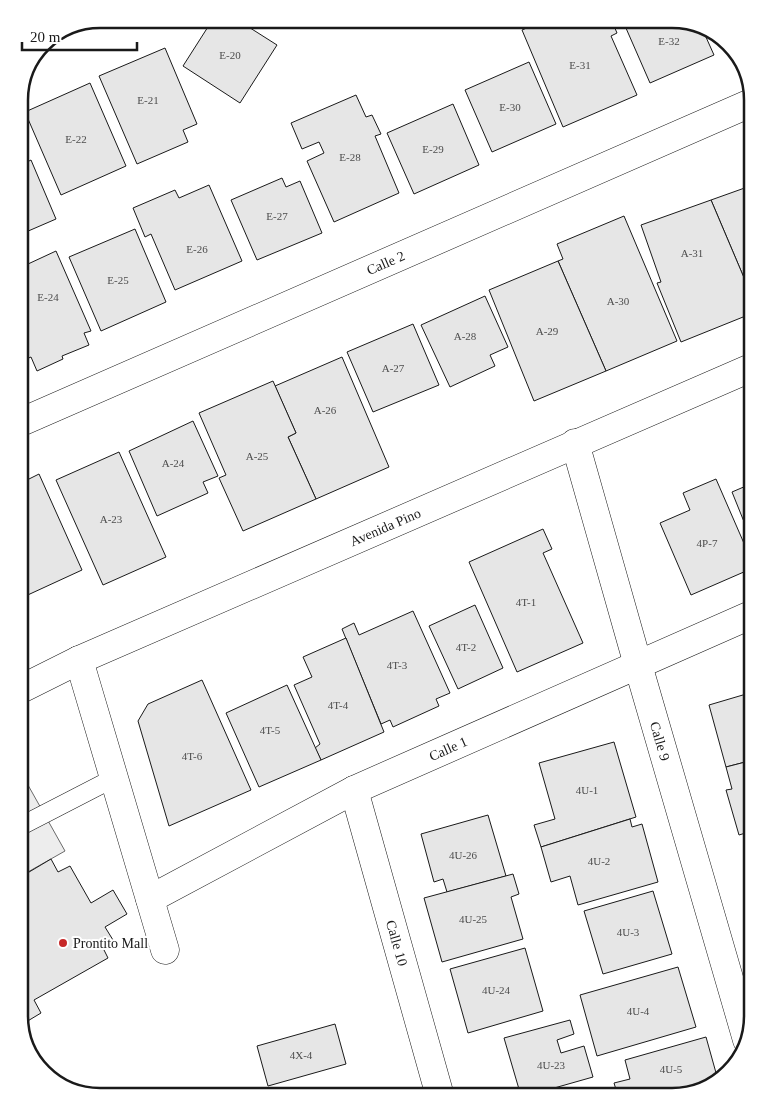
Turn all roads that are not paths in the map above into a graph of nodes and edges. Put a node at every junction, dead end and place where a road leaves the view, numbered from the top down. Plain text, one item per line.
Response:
1 (744, 106) edge
2 (744, 371) edge
3 (28, 419) edge
4 (575, 443) junction
5 (744, 618) edge
6 (79, 660) junction
7 (638, 665) junction
8 (28, 686) edge
9 (114, 778) junction
10 (354, 790) junction
11 (28, 823) edge
12 (150, 899) junction
13 (164, 950) dead end
14 (743, 1028) edge
15 (438, 1088) edge

1 - 3 street, Calle 2
2 - 4 street, Avenida Pino
4 - 6 street, Avenida Pino
4 - 7 street, Calle 9
5 - 7 street, Calle 1
6 - 8 street, Avenida Pino
6 - 9 street
7 - 10 street, Calle 1
7 - 14 street, Calle 9
9 - 11 lane
9 - 12 street
10 - 12 street, Calle 1
10 - 15 street, Calle 10
12 - 13 street

